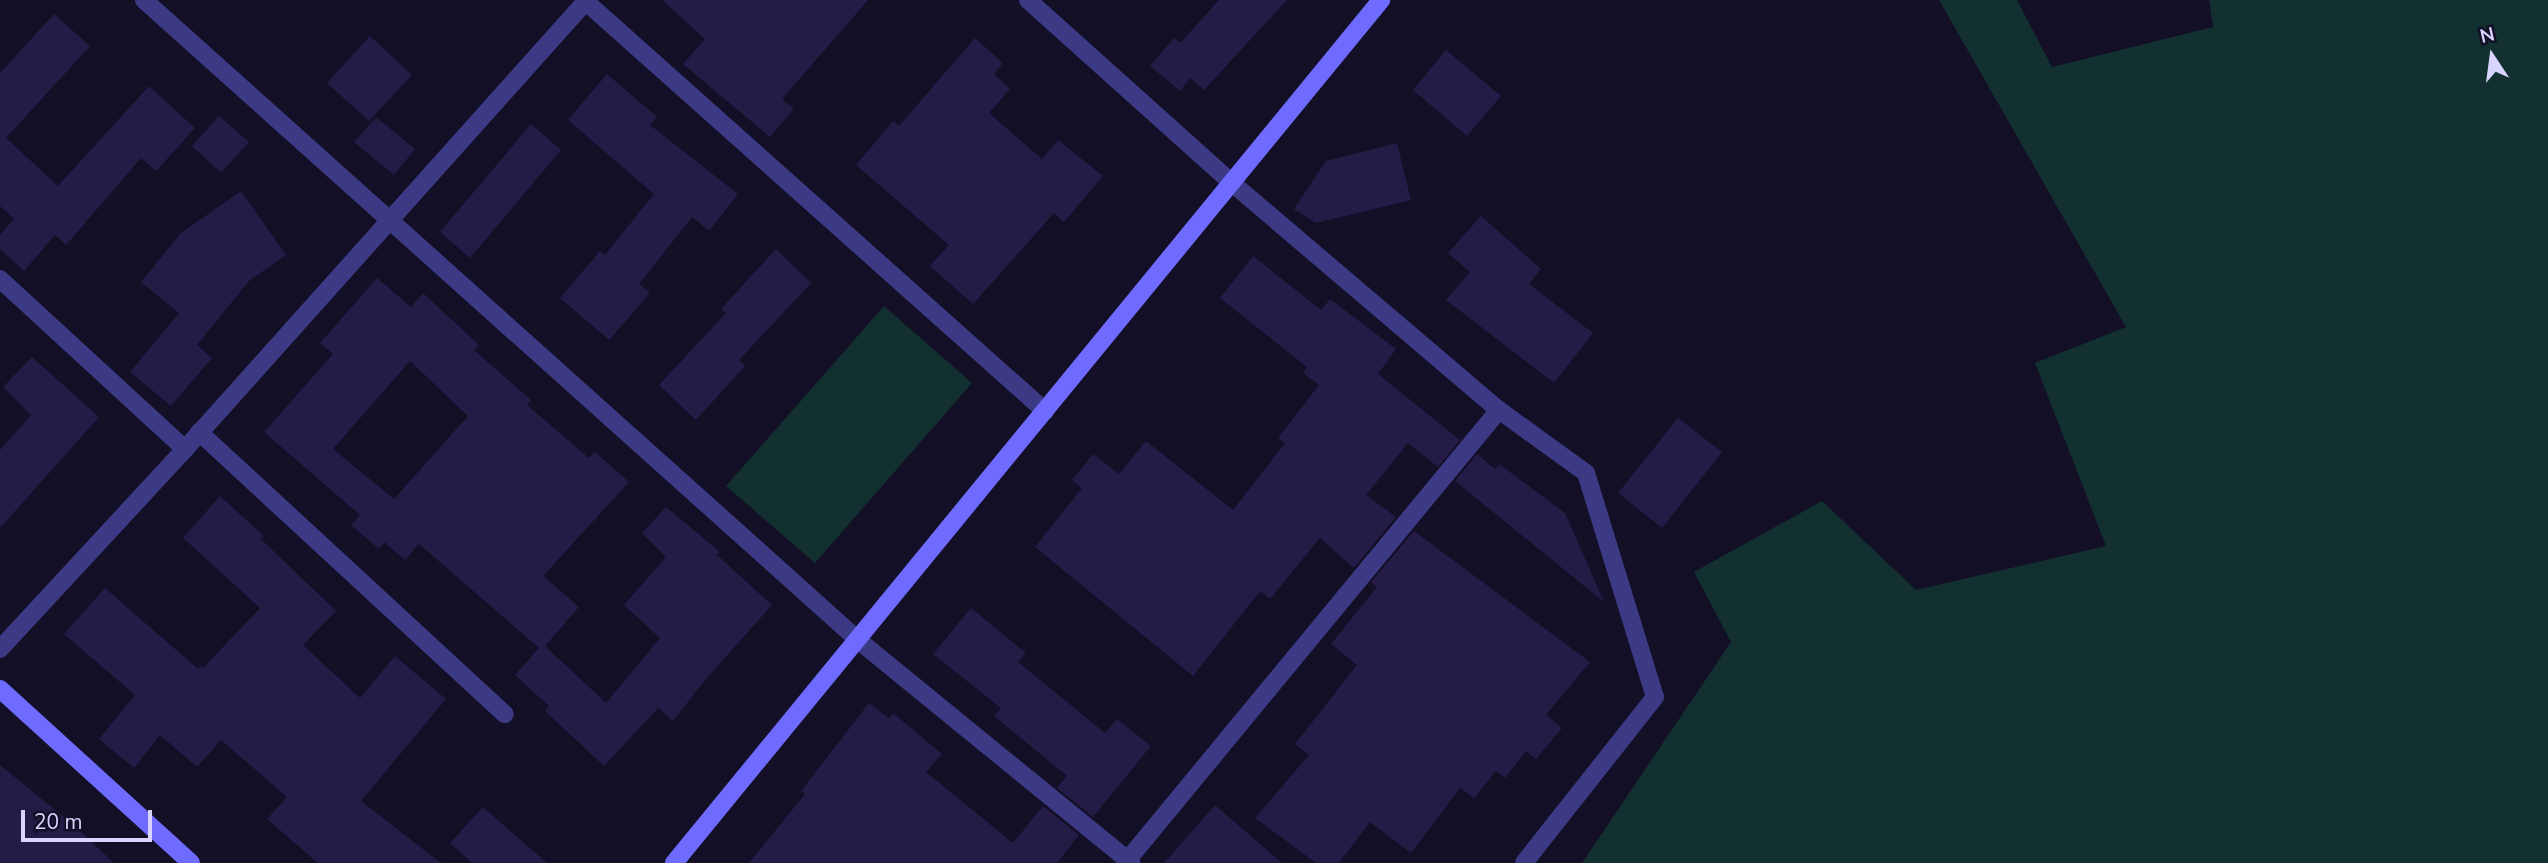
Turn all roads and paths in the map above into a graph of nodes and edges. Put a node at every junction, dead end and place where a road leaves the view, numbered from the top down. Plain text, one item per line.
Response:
1 (144, 0) edge
2 (585, 0) edge
3 (1028, 0) edge
4 (1381, 0) edge
5 (1232, 183) junction
6 (390, 221) junction
7 (0, 279) edge
8 (1499, 410) junction
9 (1045, 411) junction
10 (199, 432) junction
11 (185, 449) junction
12 (858, 640) junction
13 (0, 649) edge
14 (0, 689) edge
15 (505, 713) dead end
16 (1128, 862) edge
17 (191, 863) edge
18 (674, 863) edge
19 (1524, 863) edge

1 - 6 street
2 - 6 street
2 - 9 street
3 - 5 street
4 - 5 street
5 - 8 street
5 - 9 street
6 - 10 street
6 - 12 street
7 - 11 street
8 - 16 street
8 - 19 street
9 - 12 street
10 - 11 street
10 - 15 street
11 - 13 street
12 - 16 street
12 - 18 street
14 - 17 street

